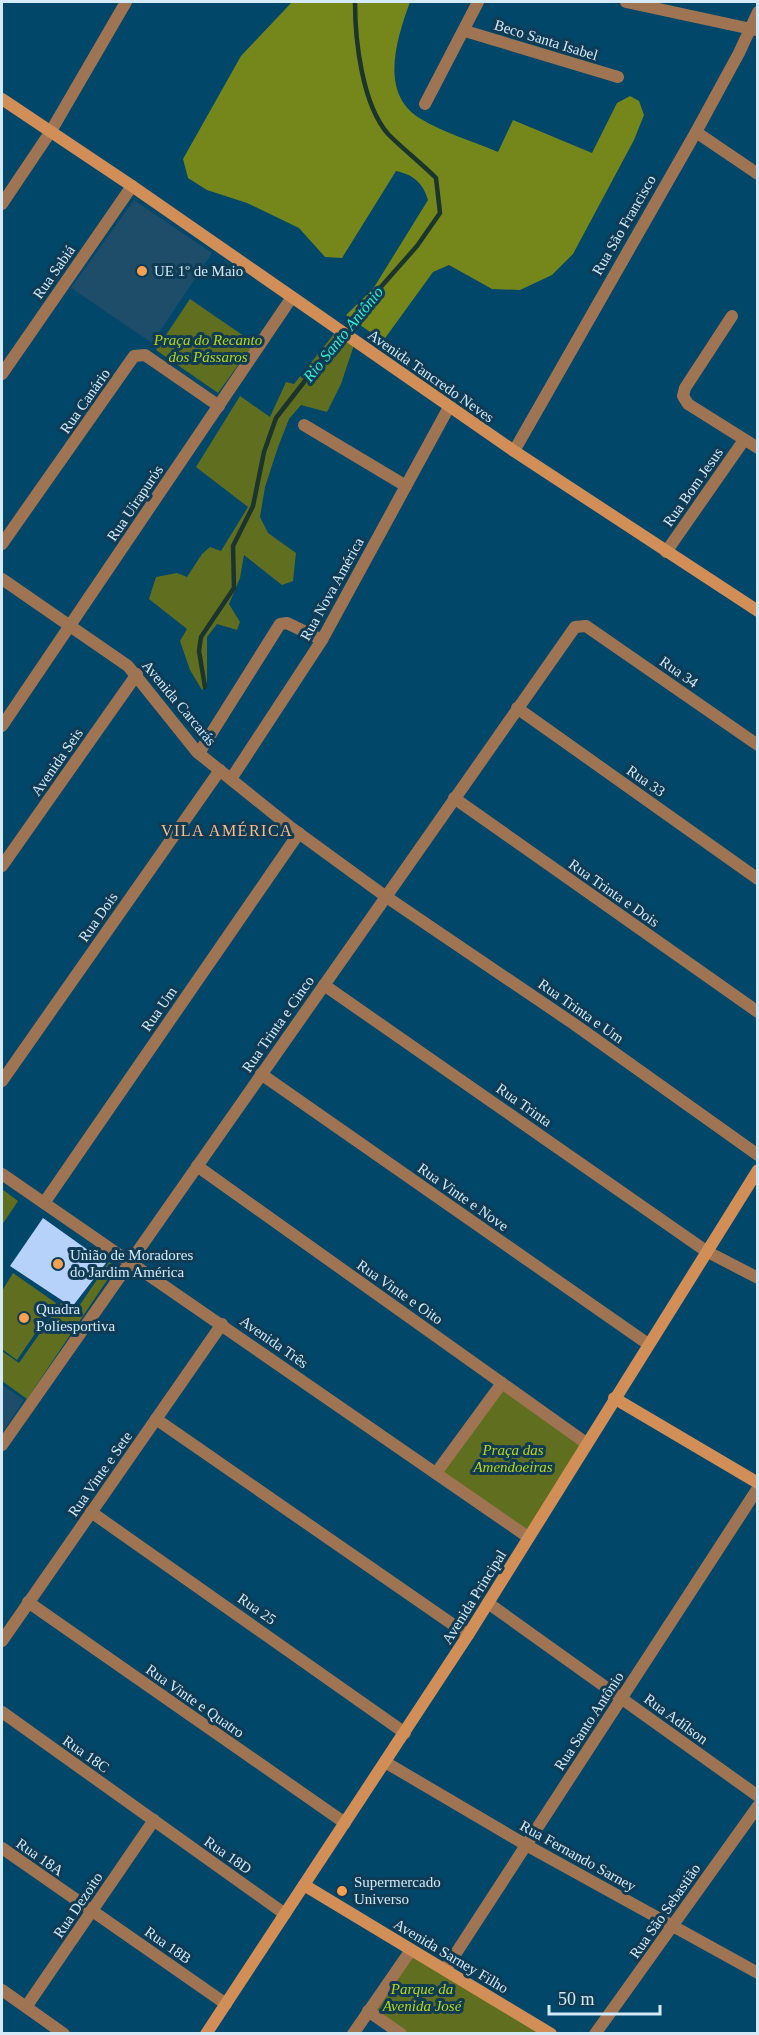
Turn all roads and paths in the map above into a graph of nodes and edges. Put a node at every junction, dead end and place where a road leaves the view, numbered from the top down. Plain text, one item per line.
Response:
1 (126, 2) edge
2 (478, 2) edge
3 (626, 2) edge
4 (758, 12) edge
5 (754, 30) edge
6 (465, 31) junction
7 (618, 77) dead end
8 (2, 99) edge
9 (425, 104) dead end
10 (51, 131) junction
11 (696, 132) junction
12 (758, 174) edge
13 (132, 186) junction
14 (2, 204) edge
15 (292, 297) junction
16 (732, 316) dead end
17 (2, 374) edge
18 (219, 406) junction
19 (449, 407) junction
20 (304, 425) dead end
21 (744, 440) junction
22 (758, 448) edge
23 (514, 451) junction
24 (406, 486) junction
25 (2, 544) edge
26 (666, 552) junction
27 (2, 579) edge
28 (758, 611) edge
29 (582, 625) joint
30 (70, 626) junction
31 (322, 640) junction
32 (137, 675) junction
33 (517, 708) junction
34 (2, 726) edge
35 (758, 745) edge
36 (199, 753) junction
37 (220, 770) junction
38 (231, 779) junction
39 (454, 798) junction
40 (299, 833) junction
41 (2, 866) edge
42 (758, 879) edge
43 (385, 896) junction
44 (324, 985) junction
45 (758, 1012) edge
46 (261, 1074) junction
47 (2, 1081) edge
48 (758, 1155) edge
49 (197, 1166) junction
50 (758, 1170) edge
51 (2, 1174) edge
52 (44, 1203) junction
53 (706, 1251) junction
54 (130, 1262) junction
55 (758, 1278) edge
56 (222, 1324) junction
57 (648, 1344) junction
58 (502, 1383) junction
59 (614, 1398) junction
60 (156, 1419) junction
61 (586, 1443) junction
62 (2, 1445) edge
63 (436, 1473) junction
64 (758, 1486) edge
65 (91, 1512) junction
66 (528, 1537) junction
67 (28, 1602) junction
68 (488, 1603) junction
69 (468, 1635) junction
70 (2, 1641) edge
71 (621, 1698) junction
72 (2, 1712) edge
73 (405, 1732) junction
74 (385, 1762) junction
75 (758, 1796) edge
76 (758, 1806) edge
77 (154, 1820) junction
78 (345, 1823) junction
79 (526, 1845) junction
80 (2, 1848) edge
81 (304, 1885) junction
82 (92, 1911) junction
83 (285, 1914) junction
84 (674, 1925) junction
85 (411, 1950) junction
86 (445, 1970) junction
87 (758, 1973) edge
88 (2, 1990) edge
89 (226, 2004) junction
90 (26, 2007) junction
91 (368, 2011) junction
92 (64, 2034) edge
93 (206, 2034) edge
94 (352, 2034) edge
95 (401, 2034) edge
96 (551, 2034) edge
97 (595, 2034) edge

1 - 10 street
2 - 6 street
3 - 5 street
4 - 5 street, Rua São Francisco
5 - 11 street, Rua São Francisco
6 - 7 street, Beco Santa Isabel
6 - 9 street
8 - 10 street, Avenida Tancredo Neves
10 - 13 street, Avenida Tancredo Neves
10 - 14 street
11 - 12 street
11 - 23 street, Rua São Francisco
13 - 15 street, Avenida Tancredo Neves
13 - 17 street, Rua Sabiá
15 - 18 street, Rua Uirapurύs
15 - 19 street, Avenida Tancredo Neves
16 - 21 street
18 - 25 street, Rua Canário
18 - 30 street, Rua Uirapurύs
19 - 23 street, Avenida Tancredo Neves
19 - 24 street, Rua Nova América
20 - 24 street
21 - 22 street
21 - 26 street, Rua Bom Jesus
23 - 26 street, Avenida Tancredo Neves
24 - 31 street, Rua Nova América
26 - 28 street, Avenida Tancredo Neves
27 - 30 street, Avenida Carcarás
29 - 33 street, Rua Trinta e Cinco
29 - 35 street, Rua 34
30 - 32 street, Avenida Carcarás
30 - 34 street, Rua Uirapurύs
31 - 36 street
31 - 38 street, Rua Nova América
32 - 36 street, Avenida Carcarás
32 - 41 street, Avenida Seis
33 - 39 street, Rua Trinta e Cinco
33 - 42 street, Rua 33
36 - 37 street, Avenida Carcarás
37 - 38 street, Avenida Carcarás
37 - 47 street, Rua Dois
38 - 40 street, Avenida Carcarás
39 - 43 street, Rua Trinta e Cinco
39 - 45 street, Rua Trinta e Dois
40 - 43 street, Avenida Carcarás
40 - 52 street, Rua Um
43 - 44 street, Rua Trinta e Cinco
43 - 48 street, Rua Trinta e Um
44 - 46 street, Rua Trinta e Cinco
44 - 53 street, Rua Trinta
46 - 49 street, Rua Trinta e Cinco
46 - 57 street, Rua Vinte e Nove
49 - 54 street, Rua Trinta e Cinco
49 - 58 street, Rua Vinte e Oito
50 - 53 street, Avenida Principal
51 - 52 street, Avenida Três
52 - 54 street, Avenida Três
53 - 55 street, Rua Trinta
53 - 57 street, Avenida Principal
54 - 56 street, Avenida Três
54 - 62 street, Rua Trinta e Cinco
56 - 60 street, Rua Vinte e Sete
56 - 63 street, Avenida Três
57 - 59 street, Avenida Principal
58 - 61 street, Rua Vinte e Oito
58 - 63 street
59 - 61 street, Avenida Principal
59 - 64 street
60 - 65 street, Rua Vinte e Sete
60 - 69 street
61 - 66 street, Avenida Principal
63 - 66 street, Avenida Três
64 - 71 street, Rua Santo Antônio
65 - 67 street, Rua Vinte e Sete
65 - 73 street, Rua 25
66 - 68 street, Avenida Principal
67 - 70 street, Rua Vinte e Sete
67 - 78 street, Rua Vinte e Quatro
68 - 69 street, Avenida Principal
68 - 71 street, Rua Adílson
69 - 73 street, Avenida Principal
71 - 75 street, Rua Adílson
71 - 79 street, Rua Santo Antônio
72 - 77 street, Rua 18C
73 - 74 street, Avenida Principal
74 - 78 street, Avenida Principal
74 - 79 street, Rua Fernando Sarney
76 - 84 street, Rua São Sebastião
77 - 82 street, Rua Dezoito
77 - 83 street, Rua 18D
78 - 81 street, Avenida Principal
79 - 84 street, Rua Fernando Sarney
79 - 86 street, Rua Santo Antônio
80 - 82 street, Rua 18A
81 - 83 street, Avenida Principal
81 - 85 street, Avenida Sarney Filho
82 - 89 street, Rua 18B
82 - 90 street, Rua Dezoito
83 - 89 street, Avenida Principal
84 - 87 street, Rua Fernando Sarney
84 - 97 street, Rua São Sebastião
85 - 86 street, Avenida Sarney Filho
85 - 91 street
86 - 96 street, Avenida Sarney Filho
88 - 90 street
89 - 93 street, Avenida Principal
90 - 92 street
91 - 94 street
91 - 95 street

